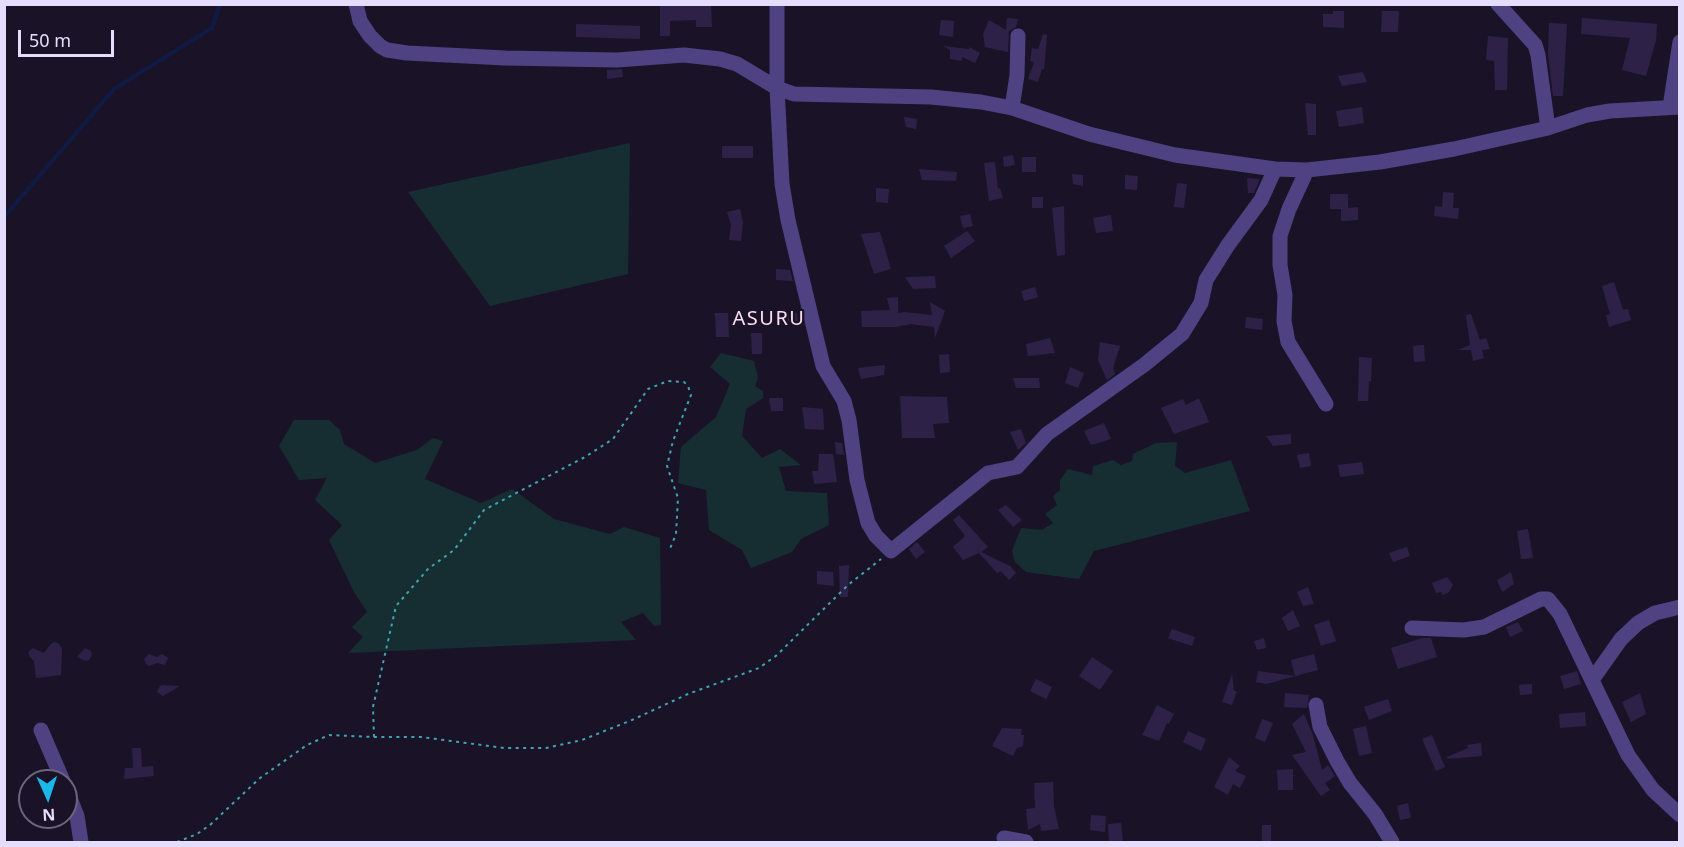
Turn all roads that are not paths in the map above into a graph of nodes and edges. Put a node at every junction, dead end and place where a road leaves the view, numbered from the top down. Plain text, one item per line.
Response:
1 (356, 4) edge
2 (777, 4) edge
3 (1498, 4) edge
4 (1018, 36) dead end
5 (1680, 42) edge
6 (777, 88) junction
7 (1675, 107) edge
8 (1012, 108) junction
9 (1548, 128) junction
10 (1275, 169) junction
11 (1306, 170) junction
12 (1326, 404) dead end
13 (1680, 607) edge
14 (1412, 628) dead end
15 (1592, 680) junction
16 (1316, 705) dead end
17 (41, 729) dead end
18 (58, 769) edge
19 (1680, 815) edge
20 (78, 823) edge
21 (1004, 838) dead end
22 (81, 843) edge
23 (1026, 843) edge
24 (1392, 843) edge

1 - 6 street
2 - 6 street
3 - 9 street
4 - 8 street
5 - 7 street
6 - 8 street
6 - 10 street
7 - 9 street
8 - 10 street
9 - 11 street
10 - 11 street
11 - 12 street
13 - 15 street
14 - 15 street
15 - 19 street
16 - 24 street
17 - 18 street
20 - 22 street
21 - 23 street

